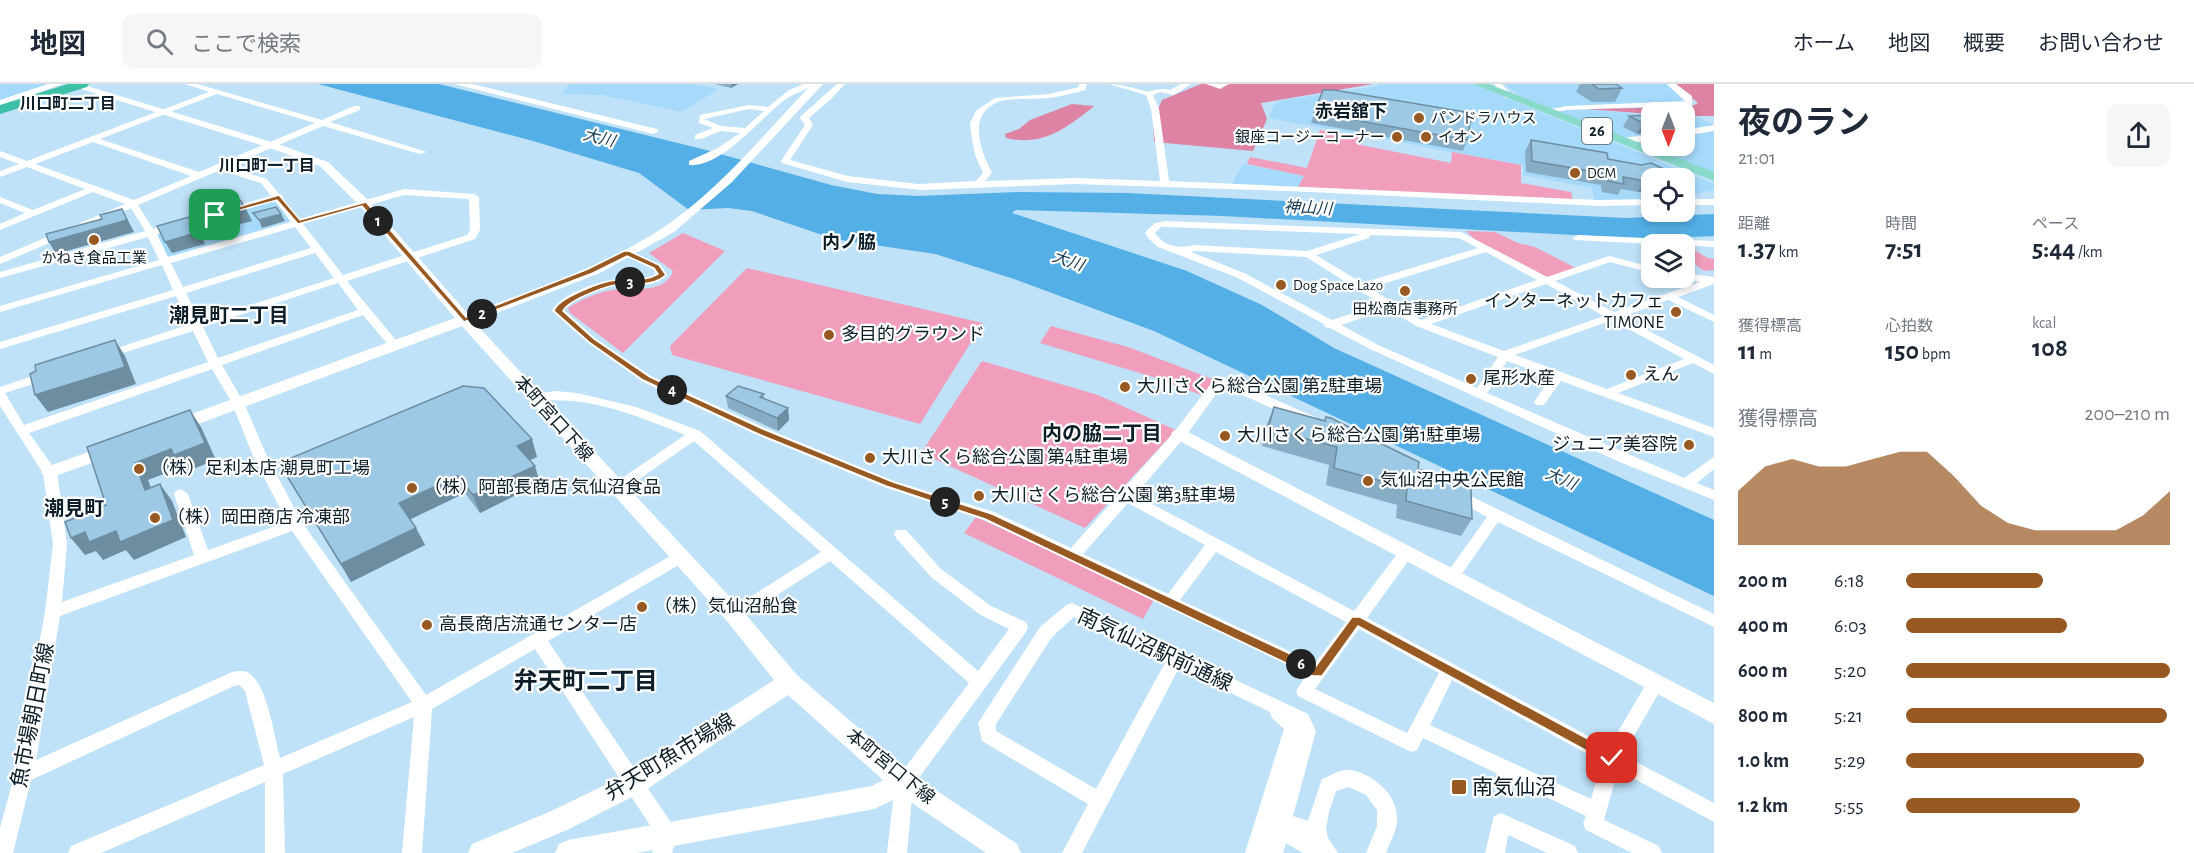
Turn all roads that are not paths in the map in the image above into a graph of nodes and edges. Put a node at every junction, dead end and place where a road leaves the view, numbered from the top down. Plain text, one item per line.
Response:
1 (58, 84) edge
2 (189, 84) edge
3 (459, 84) edge
4 (810, 84) edge
5 (818, 84) edge
6 (841, 84) edge
7 (1083, 84) edge
8 (1113, 84) edge
9 (1187, 84) edge
10 (1210, 84) edge
11 (1225, 84) edge
12 (1479, 84) edge
13 (1498, 84) edge
14 (1671, 84) edge
15 (80, 85) edge
16 (1129, 88) junction
17 (216, 92) junction
18 (1149, 94) junction
19 (1114, 95) dead end
20 (1508, 96) junction
21 (0, 107) edge
22 (357, 108) dead end
23 (769, 109) junction
24 (1546, 111) junction
25 (163, 113) junction
26 (324, 122) junction
27 (720, 128) junction
28 (1714, 128) edge
29 (653, 131) dead end
30 (746, 131) junction
31 (1695, 131) edge
32 (698, 137) dead end
33 (93, 139) junction
34 (1641, 139) edge
35 (1624, 141) junction
36 (271, 145) junction
37 (423, 152) dead end
38 (0, 155) edge
39 (692, 163) dead end
40 (26, 164) junction
41 (219, 167) junction
42 (0, 174) edge
43 (198, 175) junction
44 (1714, 177) edge
45 (981, 184) junction
46 (1165, 184) junction
47 (92, 189) junction
48 (279, 197) junction
49 (0, 200) edge
50 (1641, 202) edge
51 (1695, 202) edge
52 (1714, 202) edge
53 (132, 203) junction
54 (364, 203) junction
55 (33, 213) junction
56 (298, 222) junction
57 (0, 227) edge
58 (1377, 232) junction
59 (151, 233) junction
60 (1578, 238) dead end
61 (1714, 244) edge
62 (318, 249) junction
63 (1487, 249) junction
64 (1182, 251) junction
65 (627, 253) junction
66 (1308, 254) junction
67 (409, 257) junction
68 (0, 261) edge
69 (165, 261) junction
70 (1641, 267) edge
71 (0, 275) edge
72 (1695, 278) edge
73 (341, 279) junction
74 (1713, 280) edge
75 (1547, 281) junction
76 (1361, 287) junction
77 (179, 291) junction
78 (1668, 296) junction
79 (1390, 306) junction
80 (0, 309) edge
81 (365, 311) junction
82 (1613, 316) junction
83 (1714, 319) edge
84 (464, 320) junction
85 (1420, 324) junction
86 (1329, 325) junction
87 (197, 326) junction
88 (0, 346) edge
89 (395, 346) junction
90 (1505, 355) junction
91 (98, 358) edge
92 (1693, 359) junction
93 (214, 362) junction
94 (1714, 370) edge
95 (55, 373) edge
96 (1559, 375) junction
97 (0, 393) edge
98 (1607, 393) junction
99 (1480, 394) junction
100 (534, 398) junction
101 (1540, 402) dead end
102 (238, 403) junction
103 (1326, 428) edge
104 (21, 431) junction
105 (160, 432) edge
106 (1714, 433) edge
107 (695, 434) junction
108 (1180, 434) junction
109 (127, 444) edge
110 (1714, 462) edge
111 (50, 472) junction
112 (1687, 483) junction
113 (617, 488) junction
114 (1446, 489) edge
115 (181, 494) dead end
116 (1714, 495) edge
117 (1125, 496) junction
118 (1496, 515) junction
119 (295, 524) junction
120 (901, 534) dead end
121 (1214, 544) junction
122 (1406, 553) junction
123 (831, 554) junction
124 (1073, 556) junction
125 (203, 558) junction
126 (679, 558) junction
127 (1452, 577) junction
128 (1170, 602) junction
129 (53, 612) junction
130 (734, 615) junction
131 (1356, 620) junction
132 (1714, 621) edge
133 (537, 638) junction
134 (1175, 660) junction
135 (1449, 670) junction
136 (1318, 672) junction
137 (978, 681) junction
138 (789, 682) junction
139 (1655, 684) junction
140 (424, 705) junction
141 (1714, 714) edge
142 (1419, 728) junction
143 (1612, 758) junction
144 (274, 770) junction
145 (23, 775) junction
146 (635, 783) junction
147 (904, 783) junction
148 (1102, 798) junction
149 (1596, 811) junction
150 (1714, 813) edge
151 (1275, 823) junction
152 (1314, 830) junction
153 (664, 844) edge
154 (3, 853) edge
155 (78, 853) edge
156 (275, 853) edge
157 (412, 853) edge
158 (481, 853) edge
159 (568, 853) edge
160 (897, 853) edge
161 (1008, 853) edge
162 (1072, 853) edge
163 (1255, 853) edge
164 (1273, 853) edge
165 (1321, 853) edge
166 (1328, 853) edge
167 (1376, 853) edge
168 (1495, 853) edge
169 (1568, 853) edge
170 (1652, 853) edge

1 - 21 street
2 - 17 street
3 - 29 street
4 - 23 street
5 - 65 street
6 - 45 street
7 - 45 street
8 - 16 street
9 - 18 street
10 - 11 street
12 - 20 main road, 26
13 - 20 street
14 - 24 street
15 - 21 highway
15 - 25 street, 本町宮口下線
16 - 18 street
16 - 19 street
17 - 25 street
17 - 26 street
18 - 46 street
20 - 24 main road, 26
22 - 26 street
23 - 27 street
23 - 30 street
24 - 35 main road, 26
25 - 33 street
25 - 36 street, 本町宮口下線
26 - 36 street
26 - 37 street
27 - 30 street
27 - 32 street
28 - 31 street
30 - 39 street
33 - 40 street
33 - 43 street
34 - 35 street
35 - 44 main road, 26
36 - 41 street
36 - 54 street, 本町宮口下線
38 - 40 street
40 - 42 street
40 - 47 street
41 - 43 street
41 - 48 street
43 - 53 street
45 - 46 street
46 - 50 street
47 - 53 street
47 - 55 street
48 - 56 street
48 - 59 street
49 - 55 street
51 - 52 street
53 - 59 street
53 - 68 street
54 - 56 street
54 - 67 street, 本町宮口下線
54 - 67 street
55 - 57 street
56 - 62 street
56 - 69 street
58 - 63 street
58 - 64 street
58 - 66 street
59 - 69 street
59 - 71 street
60 - 61 street
62 - 73 street
62 - 77 street
63 - 75 street
63 - 76 street
64 - 66 street
64 - 86 street
65 - 84 street
65 - 124 street
66 - 76 street
67 - 73 street
67 - 84 street, 本町宮口下線
69 - 77 street
69 - 80 street
70 - 75 street
72 - 74 street
73 - 81 street
73 - 87 street
74 - 78 street
75 - 82 street
75 - 85 street
76 - 79 street
77 - 87 street
77 - 88 street
78 - 82 street
78 - 83 street
79 - 85 street
79 - 86 street
81 - 89 street
81 - 93 street
82 - 90 street
82 - 92 street
84 - 89 street
84 - 100 street, 本町宮口下線
85 - 90 street
86 - 99 street
87 - 91 street
87 - 93 street
89 - 102 street
90 - 96 street
90 - 99 street
92 - 94 street
92 - 98 street
93 - 102 street
93 - 104 street
95 - 97 street
96 - 98 street
96 - 101 street
97 - 104 street
98 - 106 street
99 - 112 street
100 - 107 street
100 - 113 street, 本町宮口下線
102 - 105 street
102 - 119 street
103 - 108 street
104 - 111 street
107 - 113 street
107 - 123 street
108 - 117 street
108 - 122 street
109 - 111 street
110 - 112 street
111 - 129 street, 魚市場朝日町線
112 - 116 street
113 - 126 street, 本町宮口下線
114 - 118 street
115 - 125 street
117 - 121 street
117 - 124 street
118 - 127 street
118 - 132 street
119 - 125 street
119 - 140 street
120 - 137 street
121 - 128 street
121 - 131 street
122 - 127 street
122 - 131 street
123 - 130 street
123 - 137 street
124 - 128 street
125 - 129 street
126 - 130 street, 本町宮口下線
126 - 133 street
127 - 139 street
128 - 136 street
129 - 145 street, 魚市場朝日町線
130 - 138 street, 本町宮口下線
131 - 135 street
131 - 136 street
133 - 140 street
133 - 146 street
134 - 148 street
134 - 148 street, 南気仙沼駅前通線
134 - 151 street, 南気仙沼駅前通線
135 - 142 street
135 - 143 street
136 - 142 street
137 - 147 street
138 - 146 street, 弁天町魚市場線
138 - 147 street, 本町宮口下線
139 - 141 street
139 - 143 street
140 - 144 street
140 - 157 street
142 - 149 street
143 - 149 street
143 - 150 street
144 - 145 street
144 - 155 street
144 - 156 street
145 - 154 street, 魚市場朝日町線
146 - 153 street
146 - 158 street, 弁天町魚市場線
147 - 153 street
147 - 160 street
147 - 161 street, 本町宮口下線
148 - 162 street
149 - 170 street
151 - 152 street
151 - 163 street, 南気仙沼駅前通線
151 - 164 street, 南気仙沼駅前通線
151 - 165 street
152 - 166 street
152 - 167 street
153 - 159 street
168 - 169 street

